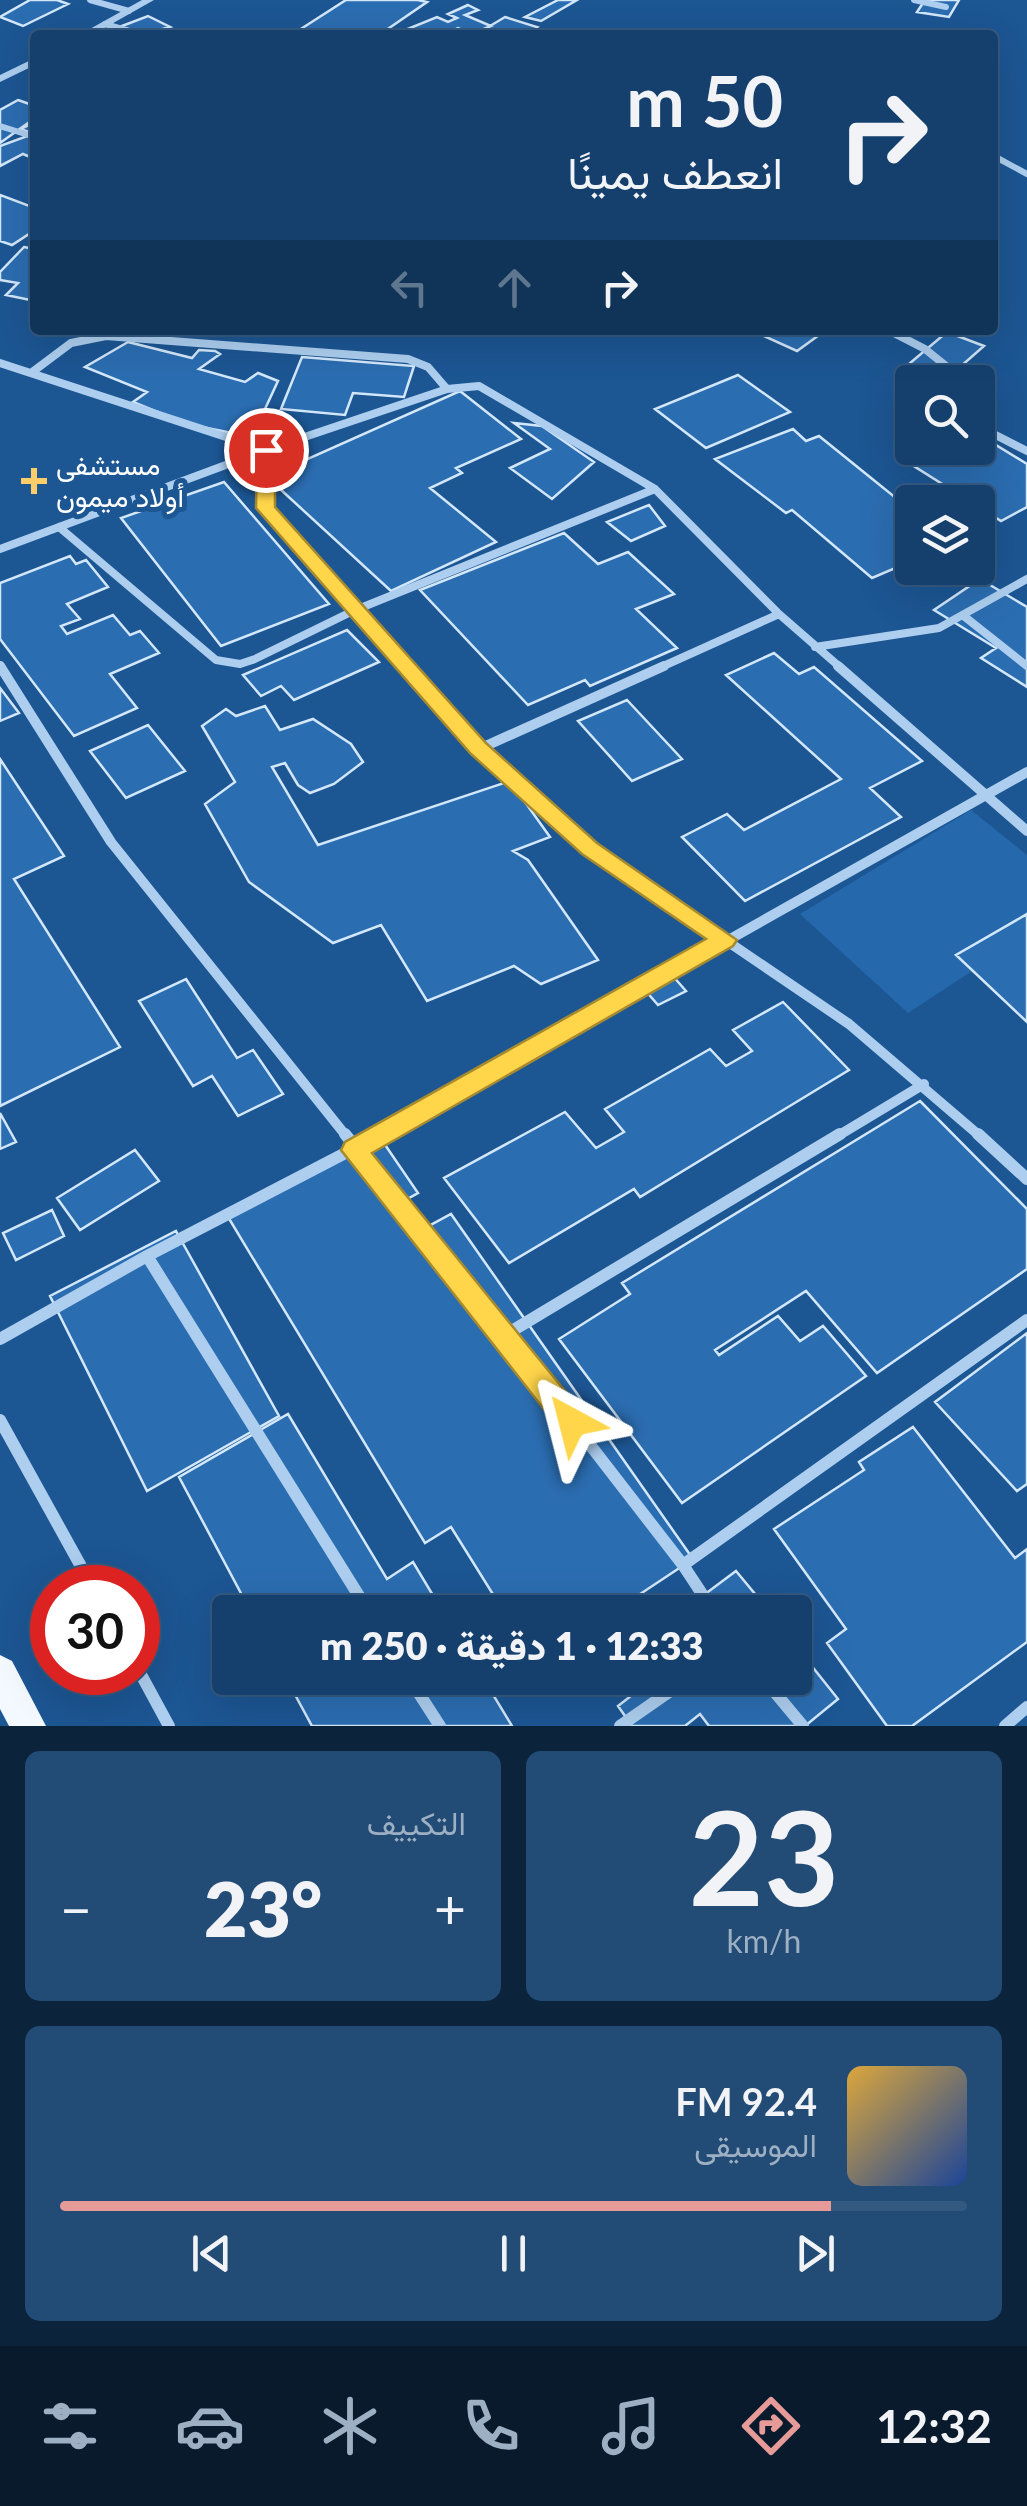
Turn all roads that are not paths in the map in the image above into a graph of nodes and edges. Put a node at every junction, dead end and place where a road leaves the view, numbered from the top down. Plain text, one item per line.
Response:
1 (90, 0) edge
2 (149, 0) edge
3 (914, 0) edge
4 (946, 8) dead end
5 (129, 11) junction
6 (105, 24) junction
7 (94, 30) edge
8 (126, 30) edge
9 (30, 64) edge
10 (0, 79) edge
11 (0, 126) edge
12 (30, 135) edge
13 (998, 158) edge
14 (1027, 174) edge
15 (898, 335) edge
16 (0, 363) edge
17 (945, 365) edge
18 (31, 373) junction
19 (447, 389) junction
20 (995, 435) edge
21 (266, 450) junction
22 (1027, 451) edge
23 (655, 489) junction
24 (58, 527) junction
25 (0, 549) edge
26 (1027, 579) edge
27 (1017, 586) junction
28 (1027, 592) edge
29 (353, 610) junction
30 (779, 614) junction
31 (964, 617) junction
32 (815, 646) junction
33 (0, 665) edge
34 (1027, 666) edge
35 (478, 749) junction
36 (1027, 772) edge
37 (988, 796) junction
38 (1027, 830) edge
39 (725, 940) junction
40 (924, 1084) junction
41 (354, 1150) junction
42 (1027, 1178) edge
43 (147, 1256) junction
44 (1027, 1320) edge
45 (505, 1335) junction
46 (0, 1339) edge
47 (0, 1420) edge
48 (79, 1565) edge
49 (684, 1566) junction
50 (358, 1595) edge
51 (703, 1595) edge
52 (0, 1673) edge
53 (152, 1695) edge
54 (421, 1695) edge
55 (665, 1695) edge
56 (777, 1695) edge
57 (1027, 1707) edge
58 (28, 1726) edge
59 (169, 1726) edge
60 (440, 1726) edge
61 (620, 1726) edge
62 (803, 1726) edge
63 (1006, 1726) edge

1 - 5 street
2 - 5 street
3 - 4 street
5 - 6 street
6 - 7 street
6 - 8 street
9 - 10 street
11 - 12 street
13 - 14 street
15 - 17 street
16 - 18 street
18 - 19 street
18 - 21 street
19 - 21 street
19 - 23 street
20 - 22 street
21 - 24 street
21 - 29 street
23 - 29 street
23 - 30 street
24 - 25 street
24 - 29 street
26 - 27 street
27 - 28 street
27 - 31 street
29 - 35 street
30 - 32 street
30 - 35 street
31 - 32 street
31 - 34 street
32 - 37 street
33 - 41 street
35 - 39 street
36 - 37 street
37 - 38 street
37 - 39 street
39 - 40 street
39 - 41 street
40 - 42 street
40 - 45 street
41 - 43 street
41 - 45 street
43 - 46 street
43 - 50 street
44 - 49 street
45 - 49 street
47 - 48 street
49 - 51 street
52 - 58 main road
53 - 59 street
54 - 60 street
55 - 61 street
56 - 62 street
57 - 63 street

